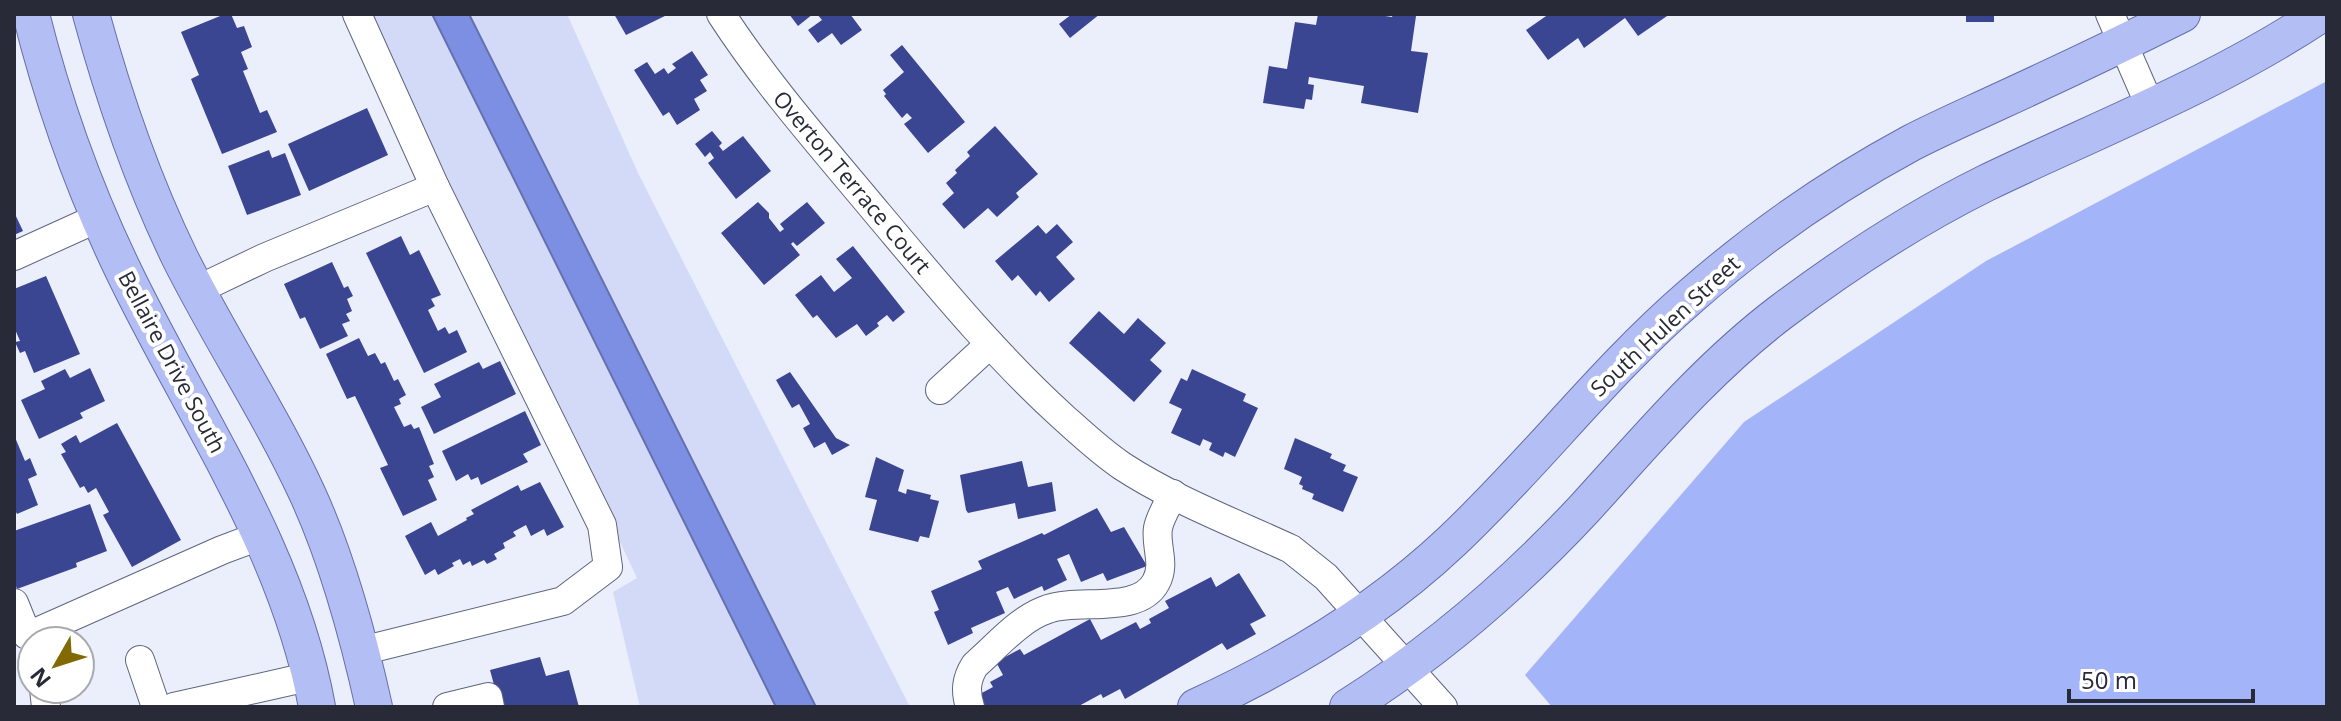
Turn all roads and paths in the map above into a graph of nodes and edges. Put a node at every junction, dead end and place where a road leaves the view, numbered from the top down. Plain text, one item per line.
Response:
1 (31, 14) edge
2 (91, 14) edge
3 (357, 14) edge
4 (721, 14) edge
5 (2182, 14) edge
6 (2321, 14) edge
7 (2117, 28) edge
8 (2151, 108) junction
9 (435, 187) junction
10 (150, 193) junction
11 (100, 217) junction
12 (14, 256) edge
13 (197, 290) junction
14 (990, 344) junction
15 (940, 390) dead end
16 (1173, 494) junction
17 (262, 535) junction
18 (329, 550) junction
19 (275, 568) junction
20 (14, 603) edge
21 (1359, 615) junction
22 (24, 625) edge
23 (56, 625) edge
24 (361, 651) junction
25 (140, 660) dead end
26 (1406, 668) junction
27 (314, 692) edge
28 (230, 701) edge
29 (156, 707) edge
30 (174, 707) edge
31 (374, 707) edge
32 (447, 707) edge
33 (490, 707) edge
34 (970, 707) edge
35 (1196, 707) edge
36 (1348, 707) edge
37 (1443, 707) edge

1 - 11 main road, Bellaire Drive South
2 - 10 main road
3 - 9 street
4 - 14 street, Overton Terrace Court
5 - 7 main road, South Hulen Street
6 - 8 main road
7 - 8 street
7 - 21 main road, South Hulen Street
8 - 26 main road
9 - 13 street
9 - 24 street
10 - 11 main road
10 - 13 main road
11 - 12 street
11 - 17 main road, Bellaire Drive South
13 - 18 main road
14 - 15 street
14 - 16 street, Overton Terrace Court
16 - 21 street, Overton Terrace Court
16 - 34 street
17 - 19 main road, Bellaire Drive South
17 - 23 street
18 - 19 main road
18 - 24 main road
19 - 27 main road, Bellaire Drive South
20 - 22 street
21 - 26 street, Overton Terrace Court
21 - 35 main road, South Hulen Street
24 - 31 main road
25 - 29 street
26 - 36 main road
26 - 37 street, Overton Terrace Court
27 - 28 street
28 - 30 street
32 - 33 street

